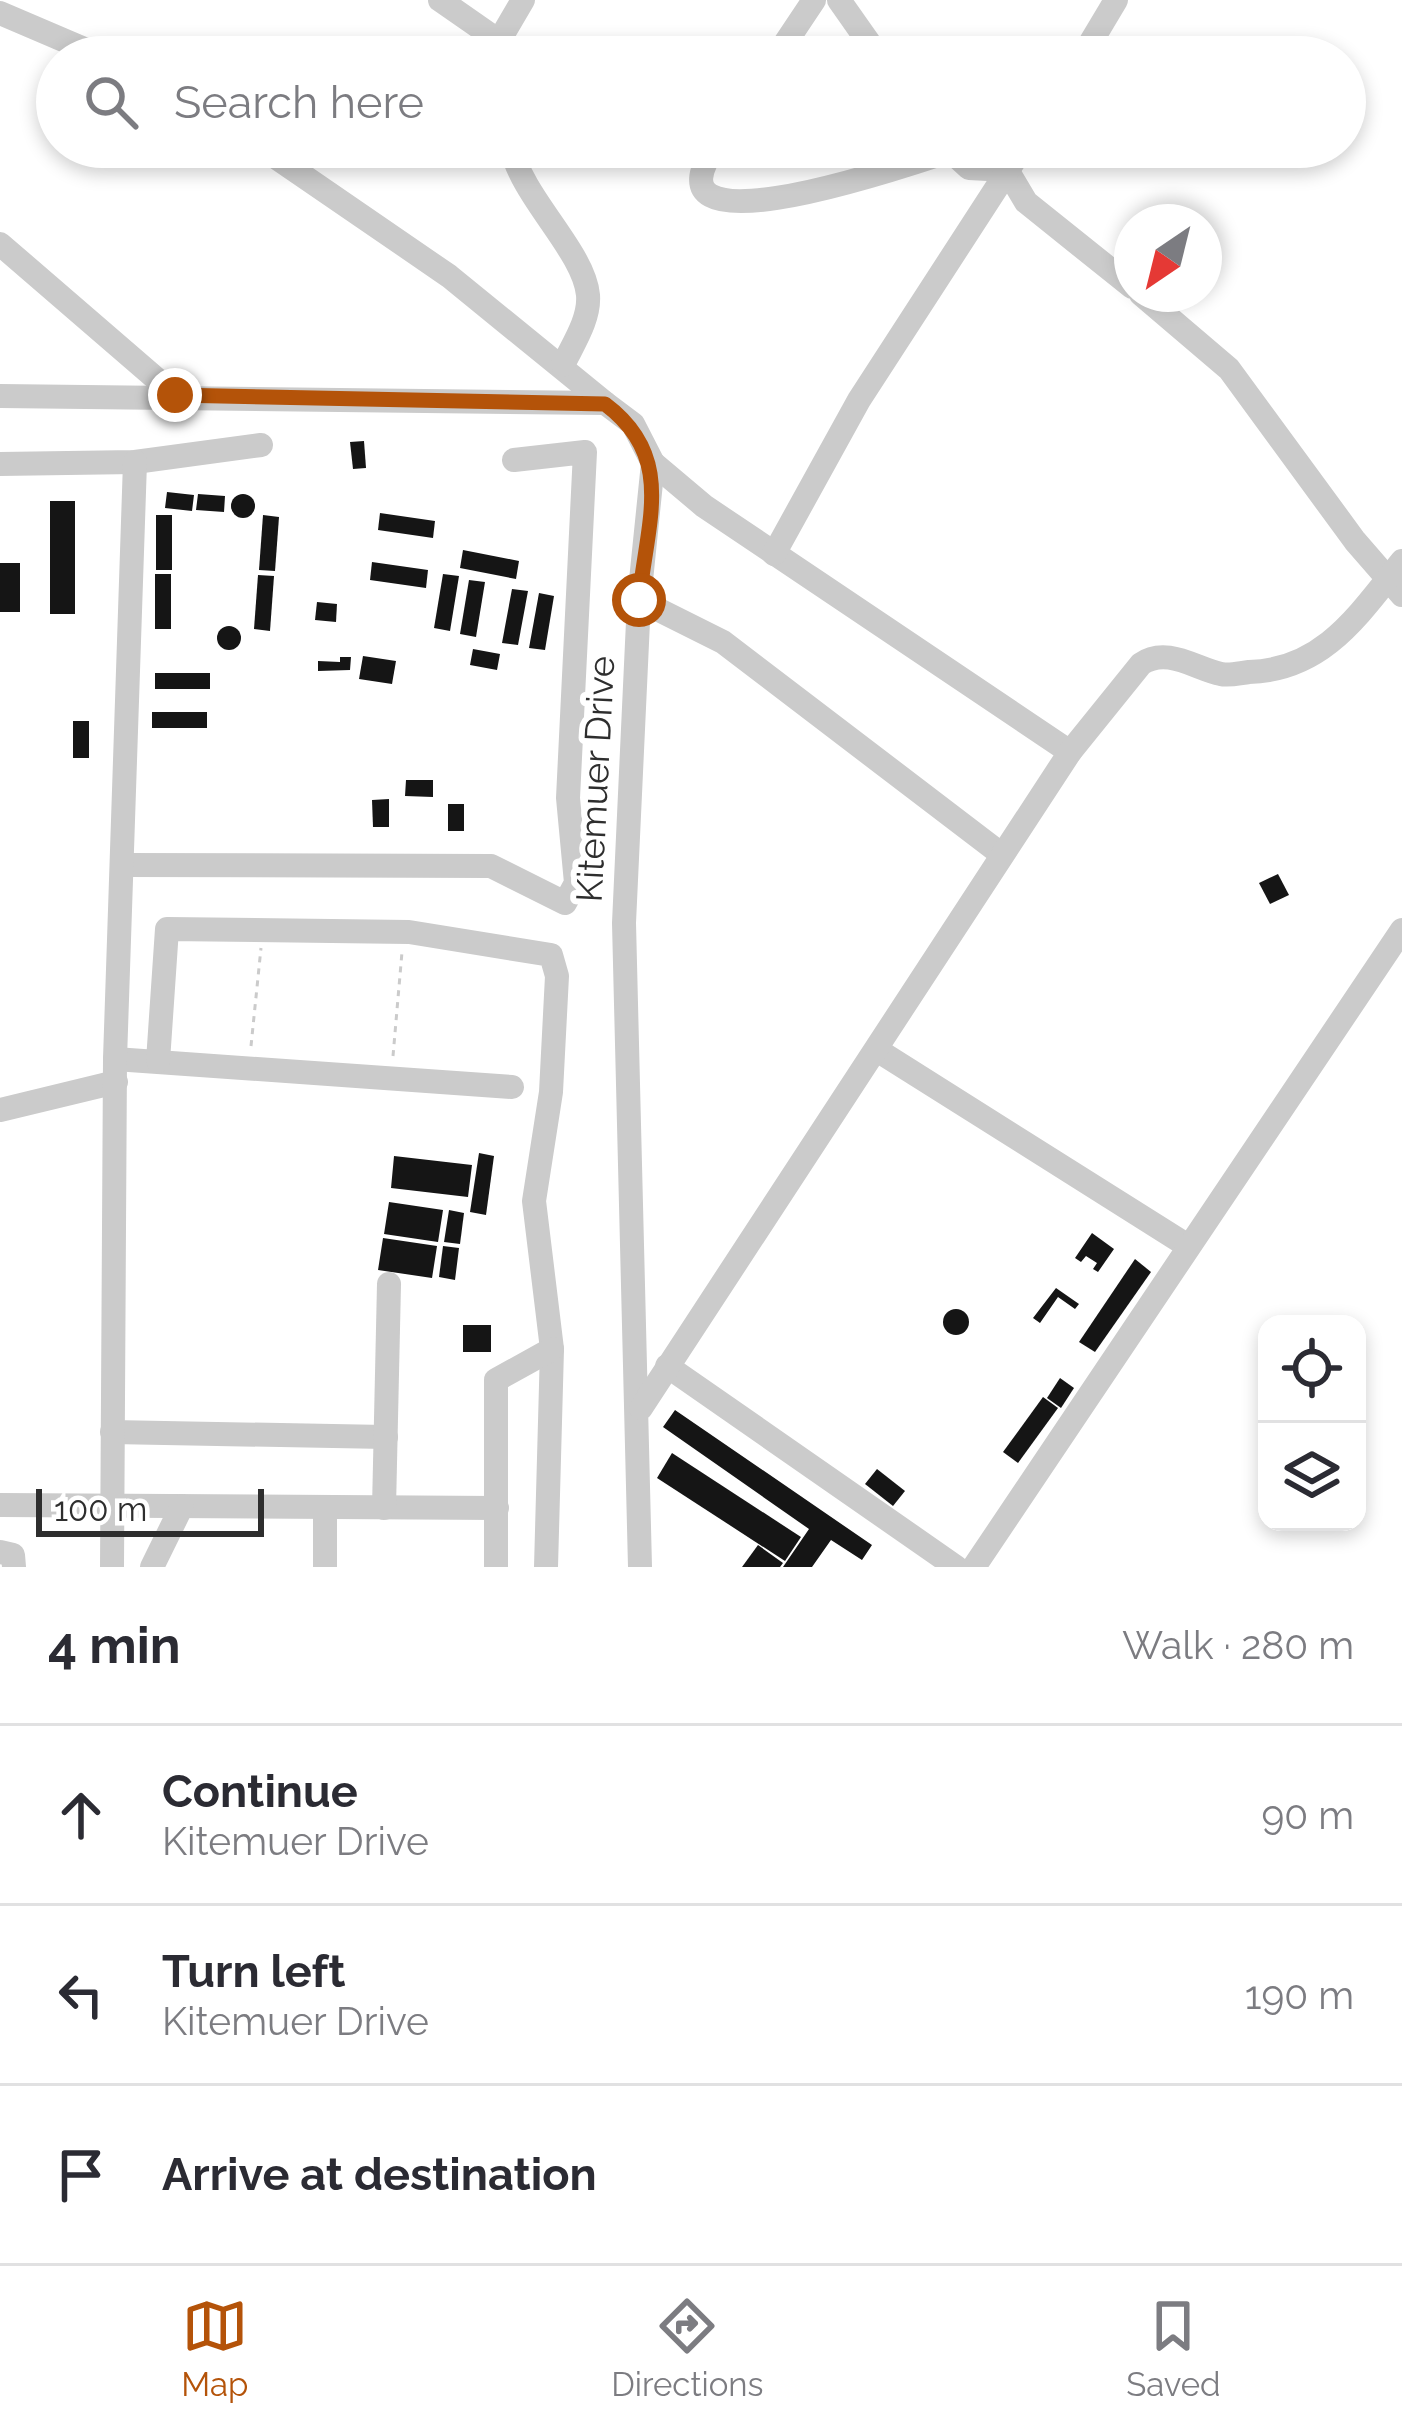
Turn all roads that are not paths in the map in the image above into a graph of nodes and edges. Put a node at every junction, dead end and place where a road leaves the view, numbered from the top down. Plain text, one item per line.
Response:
1 (440, 0) edge
2 (523, 0) edge
3 (814, 0) edge
4 (838, 0) edge
5 (1116, 0) edge
6 (0, 13) edge
7 (54, 36) edge
8 (485, 36) edge
9 (507, 36) edge
10 (790, 36) edge
11 (864, 36) edge
12 (1095, 36) edge
13 (291, 168) edge
14 (515, 168) edge
15 (703, 168) edge
16 (891, 168) edge
17 (969, 168) edge
18 (1007, 170) junction
19 (0, 244) edge
20 (1114, 273) edge
21 (1162, 312) edge
22 (563, 365) junction
23 (175, 395) junction
24 (0, 396) edge
25 (605, 404) junction
26 (261, 445) dead end
27 (514, 460) dead end
28 (135, 462) junction
29 (0, 464) edge
30 (653, 464) junction
31 (774, 554) junction
32 (1397, 578) edge
33 (639, 600) junction
34 (1070, 752) junction
35 (1001, 854) junction
36 (122, 865) junction
37 (1402, 930) edge
38 (877, 1050) junction
39 (158, 1061) junction
40 (115, 1070) junction
41 (512, 1087) dead end
42 (0, 1110) edge
43 (1188, 1246) junction
44 (389, 1284) dead end
45 (552, 1349) junction
46 (667, 1366) junction
47 (640, 1410) junction
48 (112, 1432) junction
49 (386, 1437) junction
50 (0, 1505) edge
51 (111, 1506) junction
52 (182, 1506) junction
53 (325, 1507) junction
54 (384, 1508) junction
55 (496, 1508) junction
56 (0, 1552) edge
57 (14, 1567) edge
58 (112, 1567) edge
59 (152, 1567) edge
60 (325, 1567) edge
61 (496, 1567) edge
62 (546, 1567) edge
63 (640, 1567) edge
64 (956, 1567) edge
65 (974, 1567) edge

1 - 8 street
2 - 9 street
3 - 10 street
4 - 11 street
5 - 12 street
6 - 7 street
13 - 22 street
14 - 22 street
15 - 16 street
17 - 18 street
18 - 20 street
18 - 31 street
19 - 23 street
21 - 32 street
22 - 25 street
23 - 24 street
23 - 25 street
25 - 30 street
26 - 28 street
27 - 36 street
28 - 29 street
28 - 36 street
30 - 31 street
30 - 33 street, Kitemuer Drive
31 - 34 street
32 - 34 street
33 - 35 street
33 - 47 street, Kitemuer Drive
34 - 35 street
35 - 38 street
36 - 40 street
37 - 43 street
38 - 43 street
38 - 46 street
39 - 40 street
39 - 41 street
39 - 45 street
40 - 42 street
40 - 48 street
43 - 65 street
44 - 49 street
45 - 55 street
45 - 62 street
46 - 47 street
46 - 64 street
47 - 63 street, Kitemuer Drive
48 - 49 street
48 - 51 street
49 - 54 street
50 - 51 street
51 - 52 street
51 - 58 street
52 - 53 street
52 - 59 street
53 - 54 street
53 - 60 street
54 - 55 street
55 - 61 street
56 - 57 street

